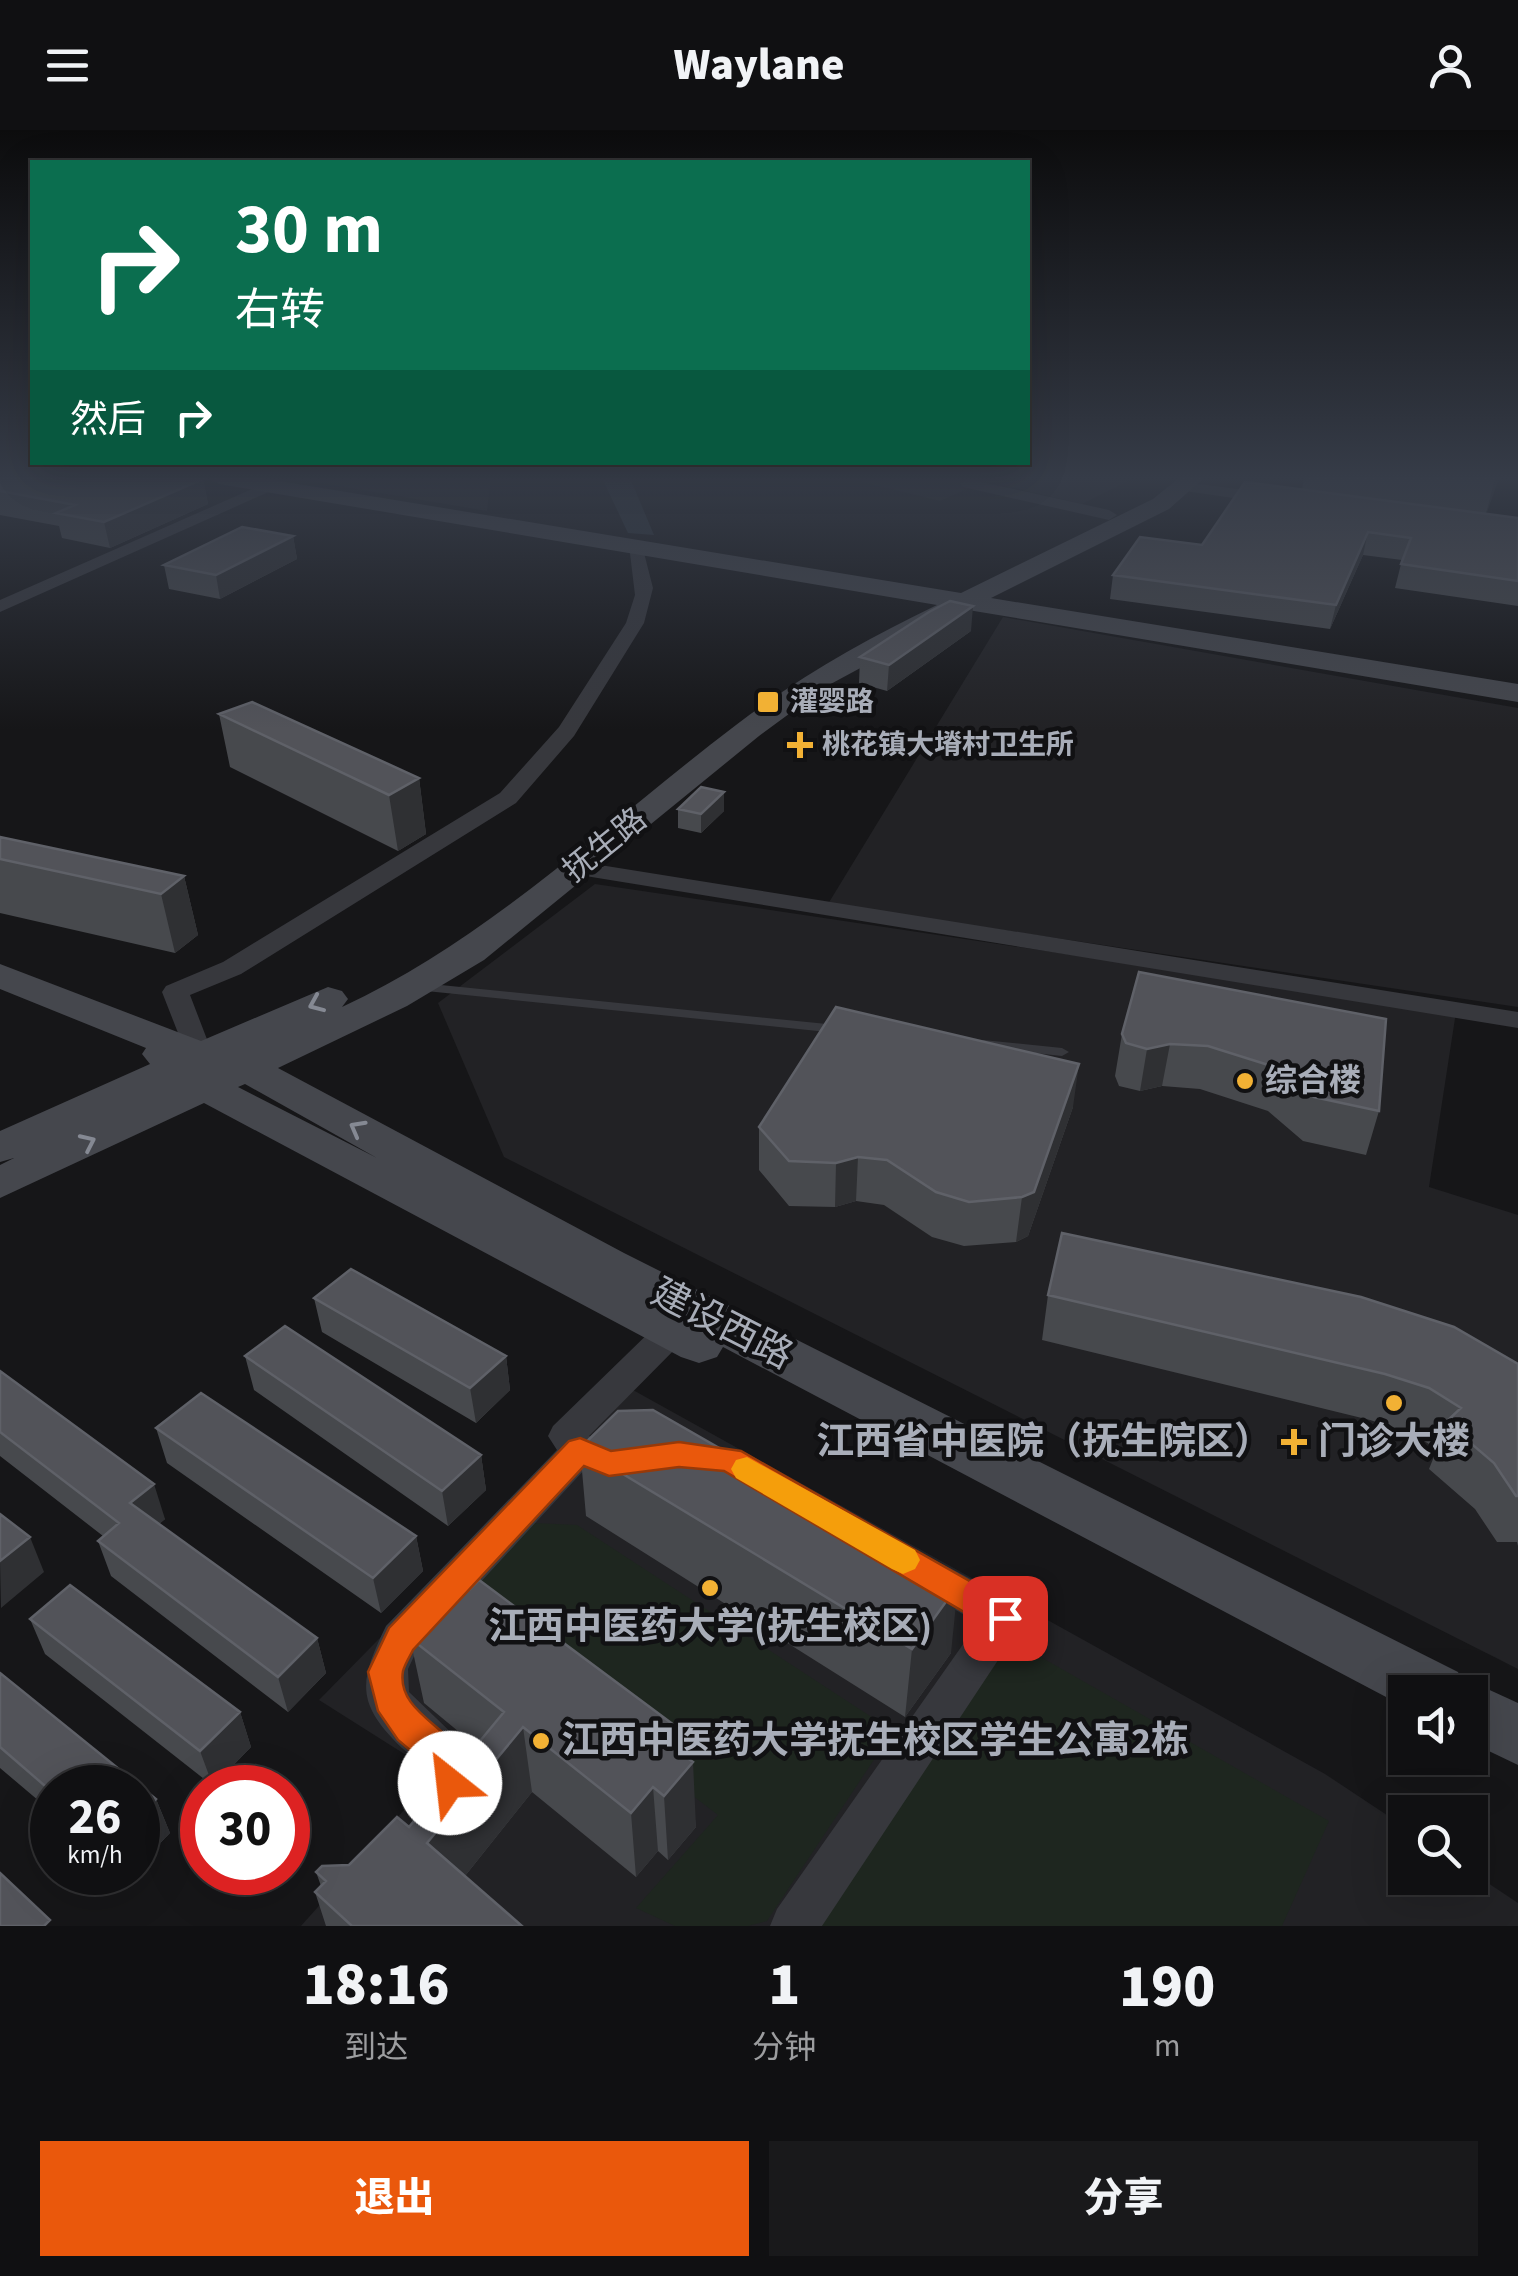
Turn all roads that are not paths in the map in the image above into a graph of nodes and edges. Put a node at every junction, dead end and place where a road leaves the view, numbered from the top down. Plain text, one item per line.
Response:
1 (98, 562) edge
2 (639, 562) edge
3 (725, 562) edge
4 (742, 562) edge
5 (1020, 562) edge
6 (1032, 562) edge
7 (953, 597) junction
8 (0, 607) edge
9 (1518, 684) edge
10 (1518, 694) edge
11 (575, 868) junction
12 (0, 975) edge
13 (412, 986) junction
14 (0, 988) edge
15 (1518, 1020) edge
16 (845, 1030) edge
17 (964, 1042) edge
18 (1062, 1052) dead end
19 (208, 1068) junction
20 (0, 1148) edge
21 (0, 1183) edge
22 (672, 1330) junction
23 (580, 1450) junction
24 (642, 1460) edge
25 (902, 1558) edge
26 (1403, 1675) edge
27 (1388, 1698) edge
28 (1488, 1719) edge
29 (1518, 1735) edge
30 (1488, 1749) edge
31 (1518, 1765) edge
32 (410, 1836) edge
33 (794, 1926) edge

1 - 8 street
2 - 19 street
3 - 7 main road
4 - 7 main road
5 - 7 main road, 抚生路
6 - 7 main road, 抚生路
7 - 9 main road
7 - 10 main road
7 - 11 main road, 抚生路
7 -> 19 main road, 抚生路
11 - 13 main road, 抚生路
11 - 15 street
12 - 19 main road, 建设西路
13 - 16 lane
13 - 19 main road, 抚生路
14 - 19 main road, 建设西路
17 - 18 lane
19 - 20 main road, 抚生路
21 -> 19 main road, 抚生路
19 - 22 main road, 建设西路
26 -> 19 main road, 建设西路
22 - 23 street
22 - 27 main road, 建设西路
23 - 24 street
23 - 32 street
25 - 33 street
28 - 29 main road
30 - 31 main road

